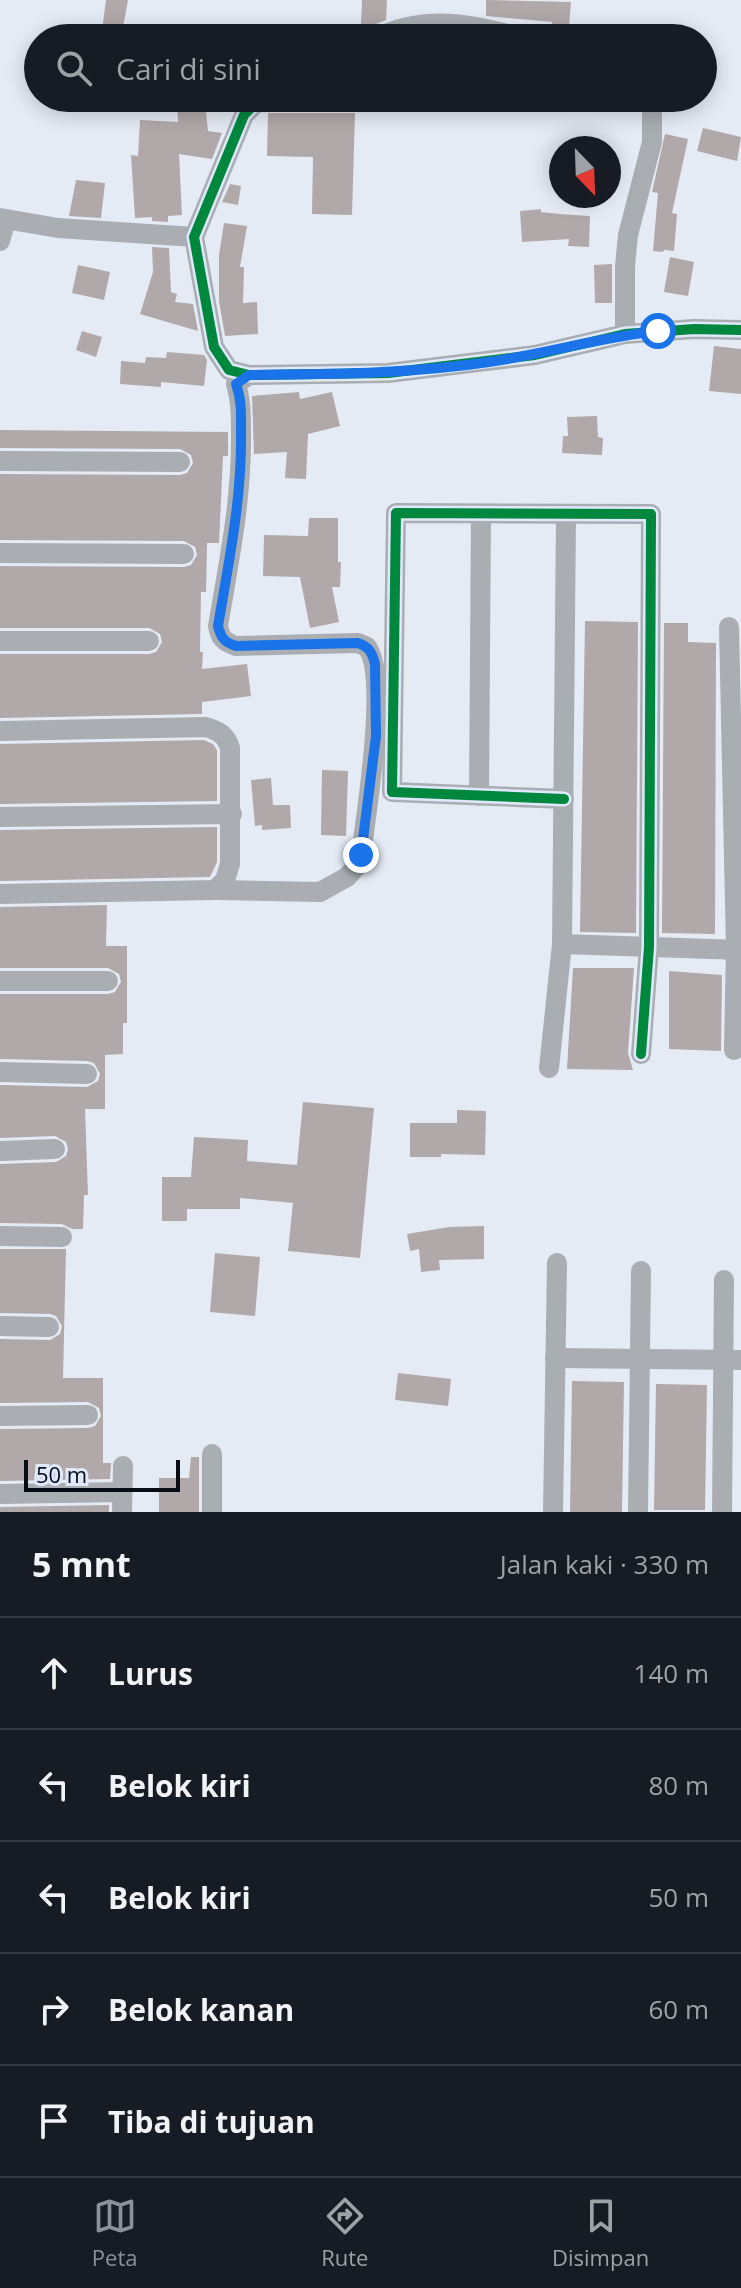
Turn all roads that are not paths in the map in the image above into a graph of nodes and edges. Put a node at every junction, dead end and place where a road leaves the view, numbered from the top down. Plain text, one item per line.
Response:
1 (430, 24) edge
2 (462, 24) edge
3 (247, 112) edge
4 (652, 112) edge
5 (3, 219) edge
6 (194, 237) junction
7 (0, 241) edge
8 (741, 330) edge
9 (625, 334) junction
10 (249, 375) junction
11 (0, 461) edge
12 (180, 462) dead end
13 (481, 514) junction
14 (566, 515) junction
15 (0, 553) edge
16 (184, 554) dead end
17 (729, 627) dead end
18 (0, 641) edge
19 (149, 641) dead end
20 (0, 731) edge
21 (479, 796) junction
22 (564, 799) junction
23 (232, 814) junction
24 (0, 817) edge
25 (215, 890) junction
26 (0, 894) edge
27 (562, 944) junction
28 (649, 947) junction
29 (738, 950) edge
30 (0, 981) edge
31 (108, 981) dead end
32 (734, 1050) dead end
33 (641, 1054) dead end
34 (549, 1068) dead end
35 (0, 1072) edge
36 (87, 1074) dead end
37 (55, 1149) dead end
38 (0, 1151) edge
39 (0, 1236) edge
40 (62, 1237) dead end
41 (557, 1263) dead end
42 (641, 1271) dead end
43 (724, 1280) dead end
44 (0, 1326) edge
45 (49, 1327) dead end
46 (555, 1358) junction
47 (639, 1359) junction
48 (733, 1360) edge
49 (88, 1415) dead end
50 (0, 1416) edge
51 (212, 1454) dead end
52 (123, 1466) dead end
53 (0, 1494) edge
54 (122, 1502) edge
55 (212, 1512) edge
56 (553, 1512) edge
57 (638, 1512) edge
58 (722, 1512) edge

1 - 2 street
3 - 6 street
4 - 9 street
5 - 6 street
5 - 7 street
6 - 10 street
8 - 9 street
9 - 10 street
10 - 25 street
11 - 12 street
13 - 14 street
13 - 21 street
13 - 21 street
14 - 22 street
14 - 28 street
15 - 16 street
17 - 29 street
18 - 19 street
20 - 23 street
21 - 22 street
22 - 27 street
23 - 24 street
23 - 25 street
25 - 26 street
27 - 28 street
27 - 34 street
28 - 29 street
28 - 33 street
29 - 32 street
30 - 31 street
35 - 36 street
37 - 38 street
39 - 40 street
41 - 46 street
42 - 47 street
43 - 48 street
44 - 45 street
46 - 47 street
46 - 56 street
47 - 48 street
47 - 57 street
48 - 58 street
49 - 50 street
51 - 55 street
52 - 54 street
53 - 54 street

